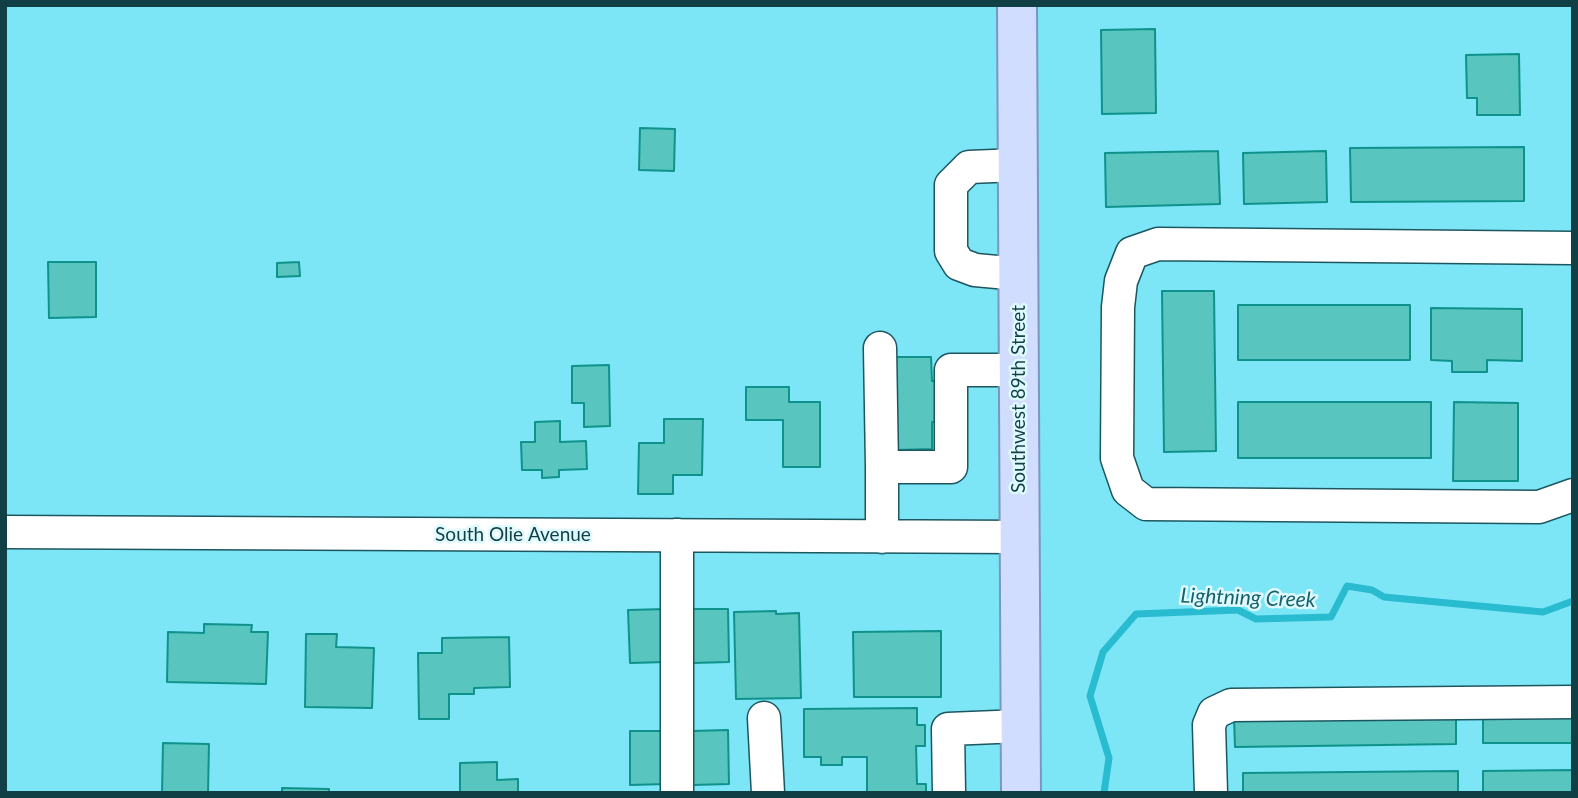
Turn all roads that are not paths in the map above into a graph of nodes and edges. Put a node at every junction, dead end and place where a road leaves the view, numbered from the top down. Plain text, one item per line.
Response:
1 (1017, 5) edge
2 (1018, 165) junction
3 (1573, 248) edge
4 (1019, 274) junction
5 (880, 348) dead end
6 (1019, 370) junction
7 (882, 467) junction
8 (1573, 495) edge
9 (5, 532) edge
10 (677, 535) junction
11 (882, 537) junction
12 (1020, 537) junction
13 (1573, 702) edge
14 (764, 719) dead end
15 (1021, 726) junction
16 (677, 793) edge
17 (768, 793) edge
18 (949, 793) edge
19 (1021, 793) edge
20 (1211, 793) edge

1 - 2 main road, Southwest 89th Street
2 - 4 main road, Southwest 89th Street
2 - 4 street
3 - 8 street
4 - 6 main road, Southwest 89th Street
5 - 7 street
6 - 7 street
6 - 12 main road, Southwest 89th Street
7 - 11 street
9 - 10 street, South Olie Avenue
10 - 11 street, South Olie Avenue
10 - 16 street
11 - 12 street, South Olie Avenue
12 - 15 main road, Southwest 89th Street
13 - 20 street
14 - 17 street
15 - 18 street
15 - 19 main road, Southwest 89th Street

